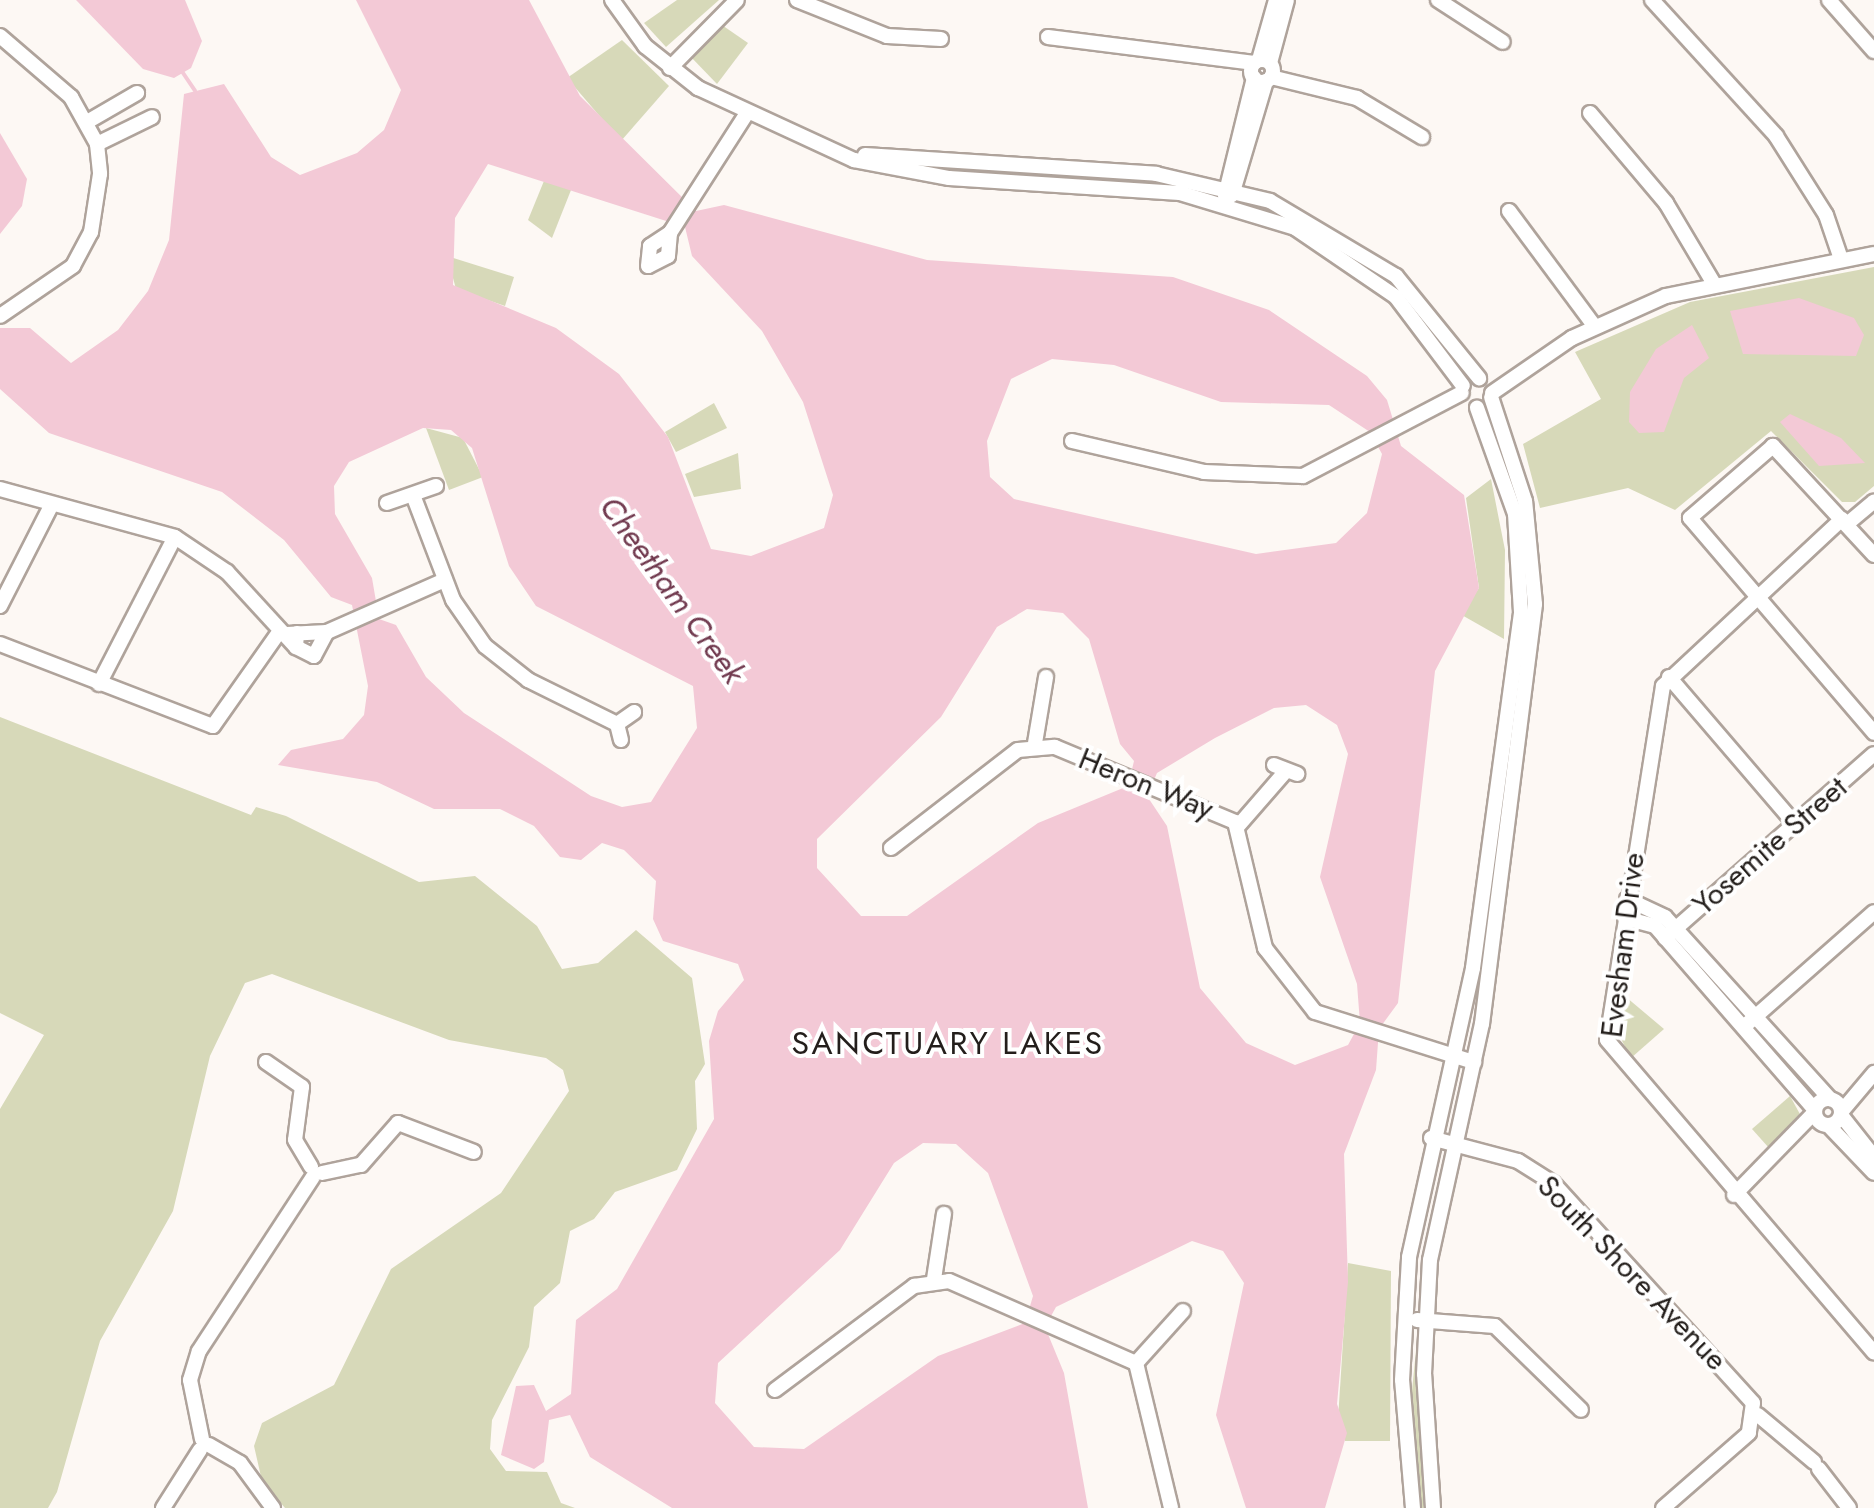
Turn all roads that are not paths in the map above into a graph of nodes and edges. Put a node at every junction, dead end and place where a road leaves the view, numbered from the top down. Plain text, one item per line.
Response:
1 (612, 0) edge
2 (737, 0) edge
3 (796, 0) edge
4 (1276, 0) edge
5 (1287, 0) edge
6 (1438, 0) edge
7 (1652, 0) edge
8 (1829, 0) edge
9 (0, 36) edge
10 (1044, 38) dead end
11 (941, 39) dead end
12 (1503, 42) dead end
13 (1874, 51) edge
14 (670, 68) junction
15 (1262, 71) junction
16 (1589, 112) dead end
17 (745, 116) junction
18 (87, 122) junction
19 (1422, 137) dead end
20 (97, 144) junction
21 (1229, 193) junction
22 (1508, 209) dead end
23 (674, 228) dead end
24 (1874, 254) edge
25 (1841, 259) junction
26 (1713, 282) junction
27 (5, 314) edge
28 (1594, 327) junction
29 (1487, 387) junction
30 (1468, 398) junction
31 (1072, 441) dead end
32 (436, 486) dead end
33 (0, 489) edge
34 (413, 495) junction
35 (1874, 500) edge
36 (388, 503) dead end
37 (51, 506) junction
38 (1845, 522) junction
39 (175, 537) junction
40 (1874, 555) edge
41 (446, 580) junction
42 (1754, 597) junction
43 (0, 606) edge
44 (327, 632) junction
45 (277, 635) junction
46 (297, 640) junction
47 (0, 644) edge
48 (1046, 677) dead end
49 (1666, 682) junction
50 (100, 684) junction
51 (1508, 689) junction
52 (1525, 692) junction
53 (634, 712) dead end
54 (617, 724) junction
55 (1874, 733) edge
56 (621, 740) dead end
57 (1035, 744) junction
58 (1874, 754) edge
59 (1285, 770) dead end
60 (1796, 824) junction
61 (1238, 826) junction
62 (890, 848) dead end
63 (1627, 898) junction
64 (1874, 912) edge
65 (1624, 918) junction
66 (1671, 934) junction
67 (1749, 1022) junction
68 (1453, 1058) junction
69 (266, 1062) dead end
70 (1474, 1062) junction
71 (1874, 1073) edge
72 (1836, 1106) junction
73 (1815, 1111) junction
74 (1827, 1125) junction
75 (1431, 1138) junction
76 (1796, 1140) junction
77 (1452, 1142) junction
78 (474, 1152) dead end
79 (1874, 1157) edge
80 (316, 1172) junction
81 (1874, 1173) edge
82 (1734, 1195) junction
83 (944, 1214) dead end
84 (934, 1278) junction
85 (1183, 1311) dead end
86 (1425, 1320) junction
87 (1403, 1321) junction
88 (1874, 1353) edge
89 (1136, 1363) junction
90 (775, 1390) dead end
91 (1581, 1410) dead end
92 (1758, 1415) junction
93 (204, 1445) junction
94 (163, 1508) edge
95 (272, 1508) edge
96 (1171, 1508) edge
97 (1413, 1508) edge
98 (1434, 1508) edge
99 (1663, 1508) edge
100 (1849, 1508) edge

1 - 14 street
2 - 14 street
3 - 11 street
4 - 15 street
5 - 15 street
6 - 12 street
7 - 25 street
8 - 13 street
9 - 18 street
10 - 15 street
14 - 17 street
15 - 19 street
15 - 21 street
16 - 26 street
17 - 21 street
17 - 23 street
18 - 20 street
18 - 20 street
20 - 27 street
21 - 29 street
21 - 30 street
22 - 28 street
24 - 25 street
25 - 26 street
26 - 28 street
28 - 29 street
29 - 30 street
29 - 30 street
29 - 52 street
30 - 31 street
30 - 51 street
32 - 34 street
33 - 37 street
34 - 36 street
34 - 41 street
35 - 38 street
37 - 39 street
37 - 43 street
38 - 40 street
38 - 42 street
38 - 42 street
39 - 45 street
39 - 50 street
41 - 44 street
41 - 54 street
42 - 49 street
42 - 55 street
44 - 46 street
44 - 46 street
45 - 46 street
45 - 50 street
47 - 50 street
48 - 57 street
49 - 60 street
49 - 63 street, Evesham Drive
51 - 52 street
51 - 68 street
52 - 70 street
53 - 54 street
54 - 56 street
57 - 61 street, Heron Way
57 - 62 street
58 - 60 street, Yosemite Street
59 - 61 street
60 - 66 street, Yosemite Street
61 - 68 street, Heron Way
63 - 65 street, Evesham Drive
63 - 66 street
64 - 67 street
65 - 66 street
65 - 82 street, Evesham Drive
66 - 67 street
67 - 72 street
67 - 73 street
68 - 70 street, Heron Way
68 - 75 street
69 - 80 street
70 - 77 street
71 - 72 street
72 - 73 street
72 - 74 street
72 - 79 street
73 - 74 street
73 - 76 street
74 - 76 street
74 - 81 street
75 - 77 street, South Shore Avenue
75 - 87 street
76 - 82 street
77 - 86 street
77 - 92 street, South Shore Avenue
78 - 80 street
80 - 93 street
82 - 88 street, Evesham Drive
83 - 84 street
84 - 89 street
84 - 90 street
85 - 89 street
86 - 87 street
86 - 91 street
86 - 98 street
87 - 97 street
89 - 96 street
92 - 99 street
92 - 100 street, South Shore Avenue
93 - 94 street
93 - 95 street

